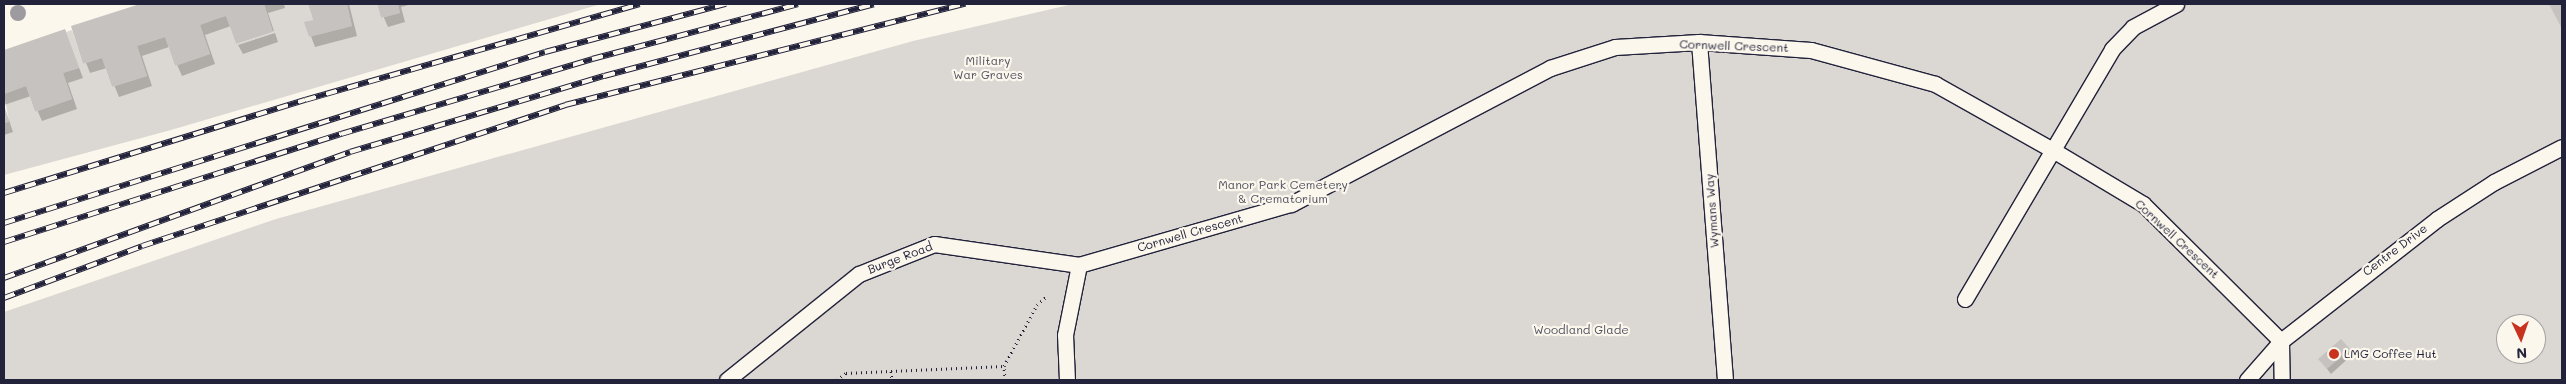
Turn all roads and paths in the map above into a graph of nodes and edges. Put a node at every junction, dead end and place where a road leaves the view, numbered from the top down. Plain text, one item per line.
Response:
1 (2176, 4) edge
2 (1699, 42) junction
3 (2562, 147) edge
4 (2051, 149) junction
5 (1079, 266) junction
6 (1965, 299) dead end
7 (2281, 340) junction
8 (1004, 366) junction
9 (891, 371) junction
10 (727, 380) edge
11 (837, 380) edge
12 (892, 380) edge
13 (1005, 380) edge
14 (1067, 380) edge
15 (1725, 380) edge
16 (2247, 380) edge
17 (2282, 380) edge

1 - 4 lane
2 - 4 lane, Cornwell Crescent
2 - 5 lane, Cornwell Crescent
2 - 15 lane, Wymans Way
3 - 7 lane, Centre Drive
4 - 6 lane
4 - 7 lane, Cornwell Crescent
5 - 8 path
5 - 10 lane, Burge Road
5 - 14 lane
7 - 16 lane, Centre Drive
7 - 17 lane
8 - 9 path
8 - 13 path
9 - 11 path
9 - 12 path

